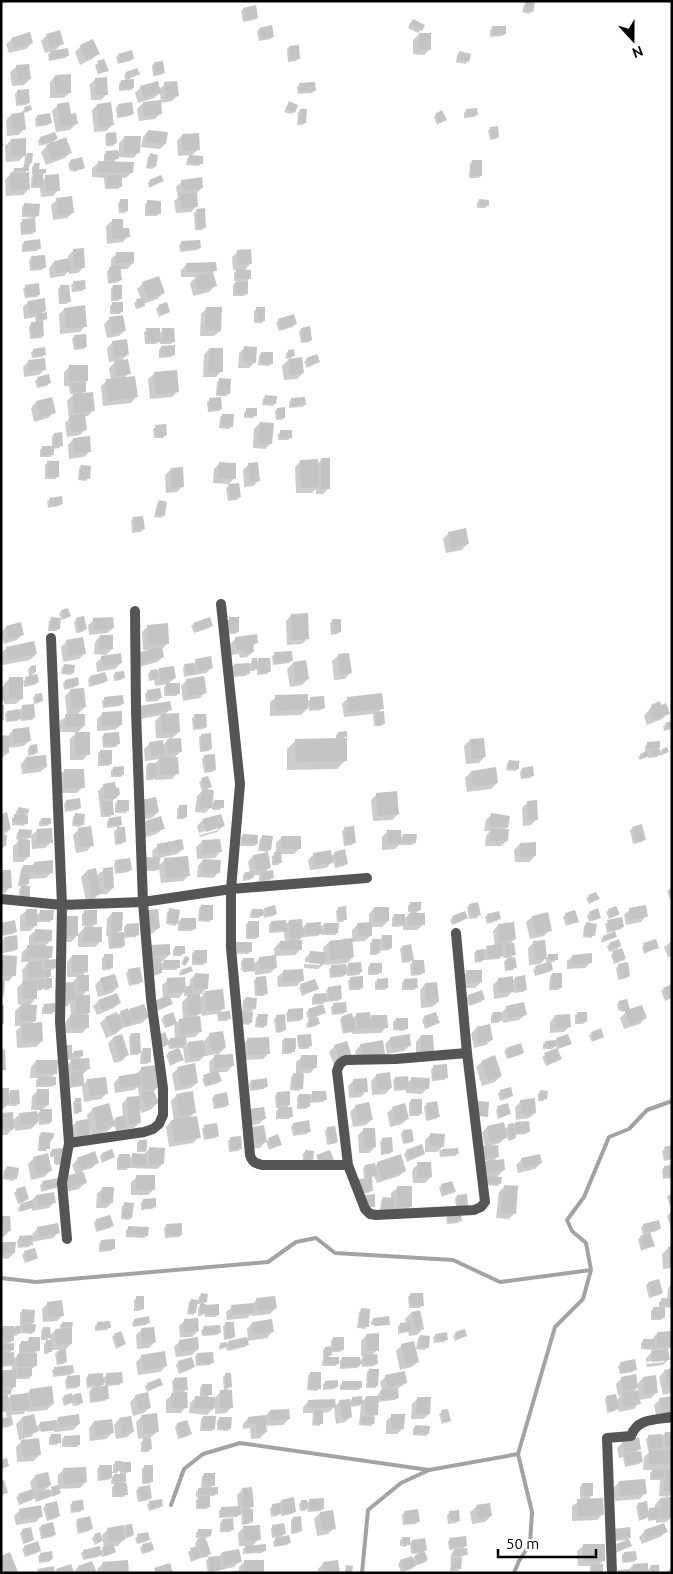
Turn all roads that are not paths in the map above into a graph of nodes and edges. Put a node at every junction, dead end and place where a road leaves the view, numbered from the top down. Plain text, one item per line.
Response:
1 (221, 604) dead end
2 (134, 611) dead end
3 (50, 638) dead end
4 (367, 878) dead end
5 (231, 889) junction
6 (1, 900) edge
7 (143, 902) junction
8 (62, 905) junction
9 (456, 933) dead end
10 (467, 1053) junction
11 (69, 1143) junction
12 (348, 1165) junction
13 (67, 1239) dead end
14 (672, 1418) edge
15 (612, 1573) edge

1 - 5 street
2 - 7 street
3 - 8 street
4 - 5 street
5 - 7 street
5 - 12 street
6 - 8 street
7 - 8 street
7 - 11 street
8 - 11 street
9 - 10 street
10 - 12 street
10 - 12 street
11 - 13 street
14 - 15 street

